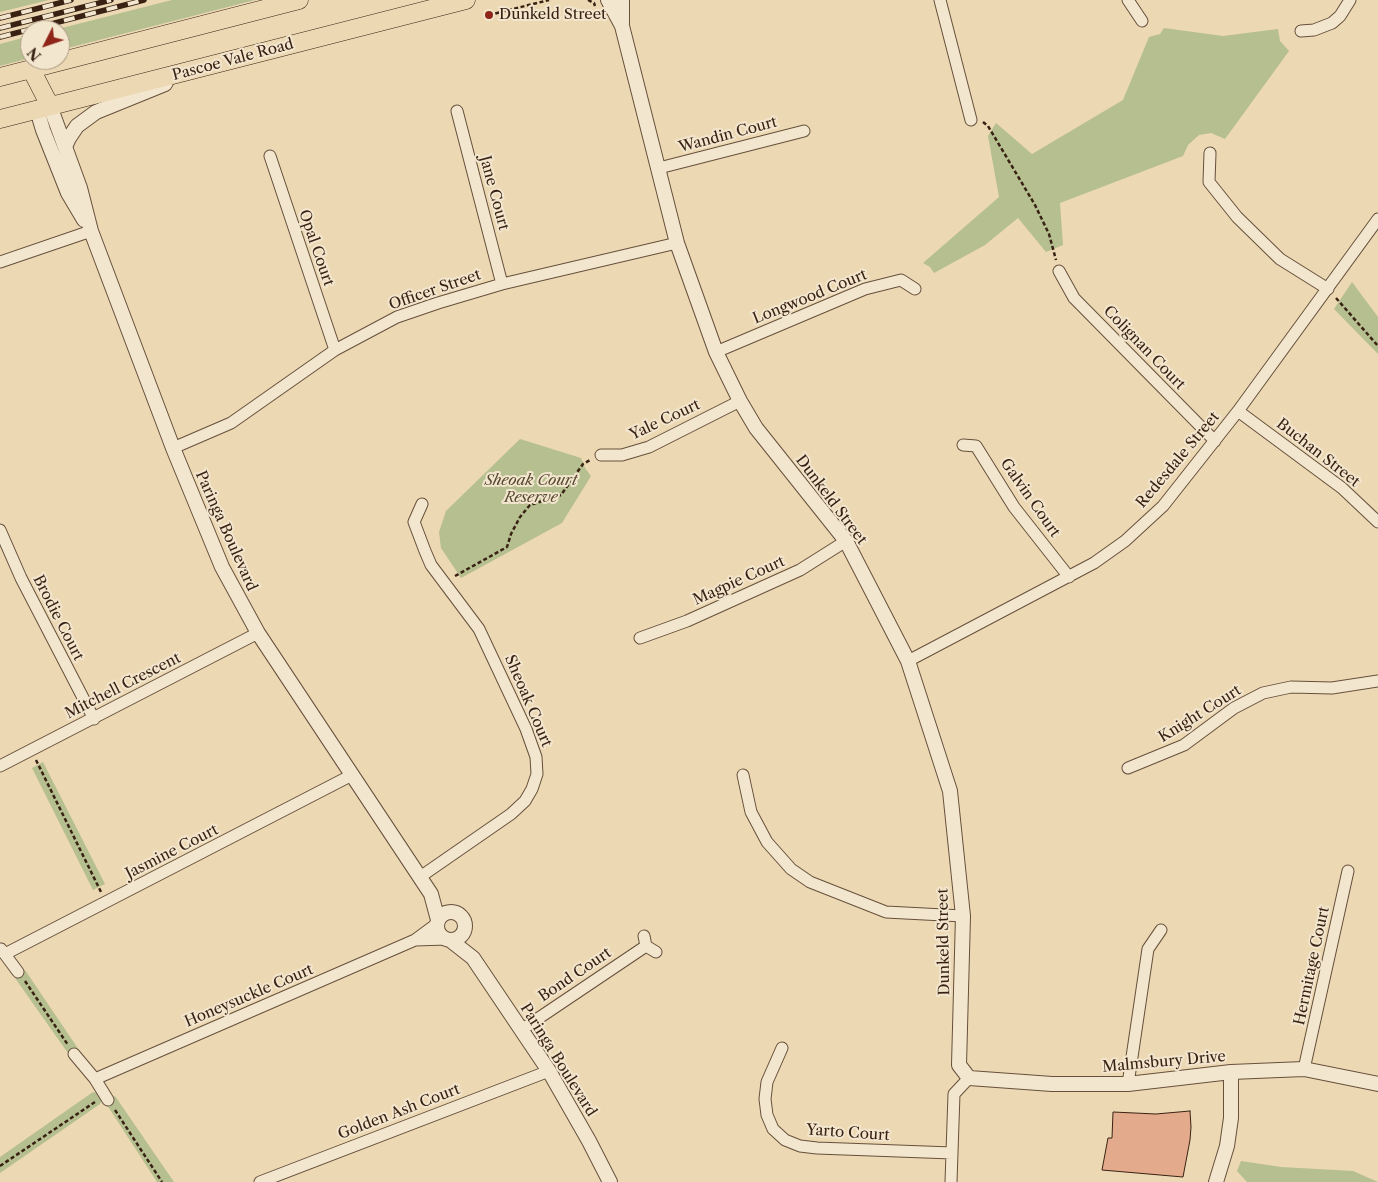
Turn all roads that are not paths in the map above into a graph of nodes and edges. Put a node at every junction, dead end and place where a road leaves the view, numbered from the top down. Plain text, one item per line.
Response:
1 (300, 0) edge
2 (466, 0) edge
3 (608, 0) edge
4 (622, 0) edge
5 (940, 0) edge
6 (1128, 0) edge
7 (1350, 0) edge
8 (1142, 20) dead end
9 (622, 26) junction
10 (1301, 31) dead end
11 (70, 59) edge
12 (27, 70) edge
13 (31, 70) edge
14 (0, 77) edge
15 (169, 77) junction
16 (44, 108) junction
17 (456, 111) dead end
18 (0, 119) edge
19 (971, 120) dead end
20 (804, 131) dead end
21 (65, 147) junction
22 (1210, 153) dead end
23 (270, 156) dead end
24 (659, 168) junction
25 (1378, 219) edge
26 (91, 231) junction
27 (677, 243) junction
28 (0, 262) edge
29 (1059, 271) road end
30 (502, 284) junction
31 (915, 289) dead end
32 (1328, 289) junction
33 (335, 350) junction
34 (716, 352) junction
35 (740, 401) junction
36 (1238, 411) junction
37 (1215, 441) junction
38 (963, 445) dead end
39 (173, 448) junction
40 (601, 455) road end
41 (422, 504) dead end
42 (1378, 522) edge
43 (0, 530) edge
44 (846, 541) junction
45 (1069, 577) junction
46 (258, 633) junction
47 (640, 638) dead end
48 (908, 660) junction
49 (1378, 681) edge
50 (94, 718) junction
51 (0, 766) edge
52 (1128, 768) dead end
53 (352, 775) junction
54 (743, 775) dead end
55 (1348, 870) dead end
56 (420, 877) junction
57 (431, 894) junction
58 (453, 912) junction
59 (963, 916) junction
60 (438, 922) junction
61 (465, 928) junction
62 (1161, 930) dead end
63 (448, 939) junction
64 (415, 940) junction
65 (648, 944) dead end
66 (2, 951) edge
67 (473, 958) junction
68 (18, 972) road end
69 (521, 1030) junction
70 (782, 1048) dead end
71 (74, 1054) road end
72 (1304, 1069) junction
73 (549, 1071) junction
74 (1231, 1072) junction
75 (969, 1078) junction
76 (96, 1079) junction
77 (1128, 1084) junction
78 (1378, 1084) edge
79 (106, 1098) road end
80 (952, 1153) junction
81 (260, 1182) edge
82 (610, 1182) edge
83 (951, 1182) edge
84 (1216, 1182) edge

1 - 11 main road
2 - 15 main road, Pascoe Vale Road
3 - 9 street, Dunkeld Street
4 - 9 street, Dunkeld Street
5 - 19 street
6 - 8 street
7 - 10 street
9 - 24 street, Dunkeld Street
12 - 14 main road
13 - 16 main road
15 - 16 main road, Pascoe Vale Road
15 - 21 street
16 - 18 main road, Pascoe Vale Road
16 - 21 street, Paringa Boulevard
16 - 26 street, Paringa Boulevard
17 - 30 street, Jane Court
20 - 24 street, Wandin Court
21 - 26 street, Paringa Boulevard
22 - 32 street
23 - 33 street, Opal Court
24 - 27 street, Dunkeld Street
25 - 32 street, Redesdale Street
26 - 28 street
26 - 39 street, Paringa Boulevard
27 - 30 street, Officer Street
27 - 34 street, Dunkeld Street
29 - 37 street, Colignan Court
30 - 33 street, Officer Street
31 - 34 street, Longwood Court
32 - 36 street, Redesdale Street
33 - 39 street, Officer Street
34 - 35 street, Dunkeld Street
35 - 40 street, Yale Court
35 - 44 street, Dunkeld Street
36 - 37 street, Redesdale Street
36 - 42 street, Buchan Street
37 - 45 street, Redesdale Street
38 - 45 street, Galvin Court
39 - 46 street, Paringa Boulevard
41 - 56 street, Sheoak Court
43 - 50 street, Brodie Court
44 - 47 street, Magpie Court
44 - 48 street, Dunkeld Street
45 - 48 street, Redesdale Street
46 - 50 street, Mitchell Crescent
46 - 53 street, Paringa Boulevard
48 - 59 street, Dunkeld Street
49 - 52 street, Knight Court
50 - 51 street, Mitchell Crescent
53 - 56 street, Paringa Boulevard
53 - 66 street, Jasmine Court
54 - 59 street
55 - 72 street, Hermitage Court
56 - 57 street, Paringa Boulevard
57 - 58 street, Paringa Boulevard
57 - 60 street, Paringa Boulevard
58 - 60 street
58 - 61 street
59 - 75 street, Dunkeld Street
60 - 63 street
60 - 64 street, Honeysuckle Court
61 - 63 street
61 - 67 street, Paringa Boulevard
62 - 77 street
63 - 64 street, Honeysuckle Court
63 - 67 street, Paringa Boulevard
64 - 76 street, Honeysuckle Court
65 - 69 street, Bond Court
66 - 68 street, Jasmine Court
67 - 69 street, Paringa Boulevard
69 - 73 street, Paringa Boulevard
70 - 80 street, Yarto Court
71 - 76 street
72 - 74 street, Malmsbury Drive
72 - 78 street, Malmsbury Drive
73 - 81 street, Golden Ash Court
73 - 82 street, Paringa Boulevard
74 - 77 street, Malmsbury Drive
74 - 84 street
75 - 77 street, Malmsbury Drive
75 - 80 street
76 - 79 street
80 - 83 street

